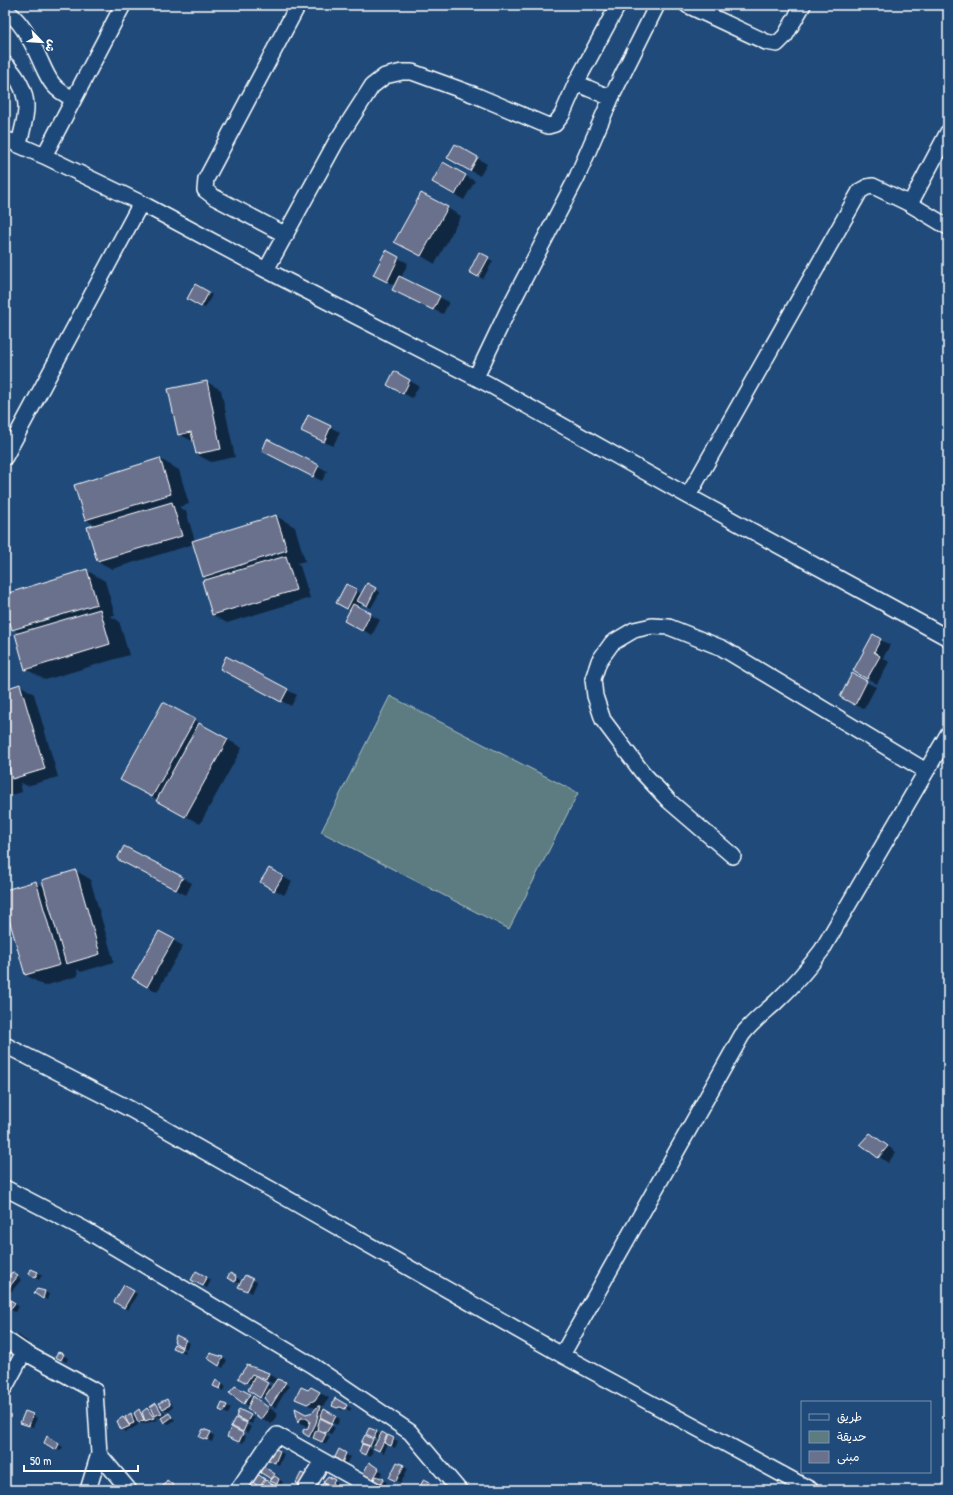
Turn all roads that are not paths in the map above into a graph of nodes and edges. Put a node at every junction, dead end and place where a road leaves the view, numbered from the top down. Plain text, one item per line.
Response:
1 (123, 5) edge
2 (298, 5) edge
3 (618, 5) edge
4 (656, 5) edge
5 (687, 5) edge
6 (803, 5) edge
7 (5, 10) edge
8 (5, 64) edge
9 (576, 83) junction
10 (611, 98) junction
11 (74, 99) junction
12 (948, 132) edge
13 (12, 142) edge
14 (44, 156) junction
15 (141, 204) junction
16 (910, 204) junction
17 (948, 227) edge
18 (286, 235) junction
19 (266, 270) junction
20 (476, 377) junction
21 (5, 457) edge
22 (688, 496) junction
23 (948, 638) edge
24 (948, 734) edge
25 (926, 771) junction
26 (733, 856) dead end
27 (5, 1045) edge
28 (5, 1188) edge
29 (5, 1339) edge
30 (24, 1352) junction
31 (562, 1355) junction
32 (5, 1387) edge
33 (99, 1454) junction
34 (323, 1461) junction
35 (88, 1490) edge
36 (129, 1490) edge
37 (238, 1490) edge
38 (305, 1490) edge
39 (375, 1490) edge
40 (459, 1490) edge
41 (811, 1490) edge

1 - 11 street
2 - 18 street
3 - 9 street
4 - 10 street
5 - 6 street
7 - 11 street
8 - 13 street
9 - 10 street
9 - 18 street
10 - 20 street
11 - 14 street
12 - 16 street
13 - 14 street
14 - 15 street
15 - 19 street
15 - 21 street
16 - 17 street
16 - 22 street
18 - 19 street
19 - 20 street
20 - 22 street
22 - 23 street
24 - 25 street
25 - 26 street
25 - 31 street
27 - 31 street
28 - 40 street
29 - 30 street
30 - 32 street
30 - 33 street
31 - 41 street
33 - 35 street
33 - 36 street
34 - 37 street
34 - 38 street
34 - 39 street

